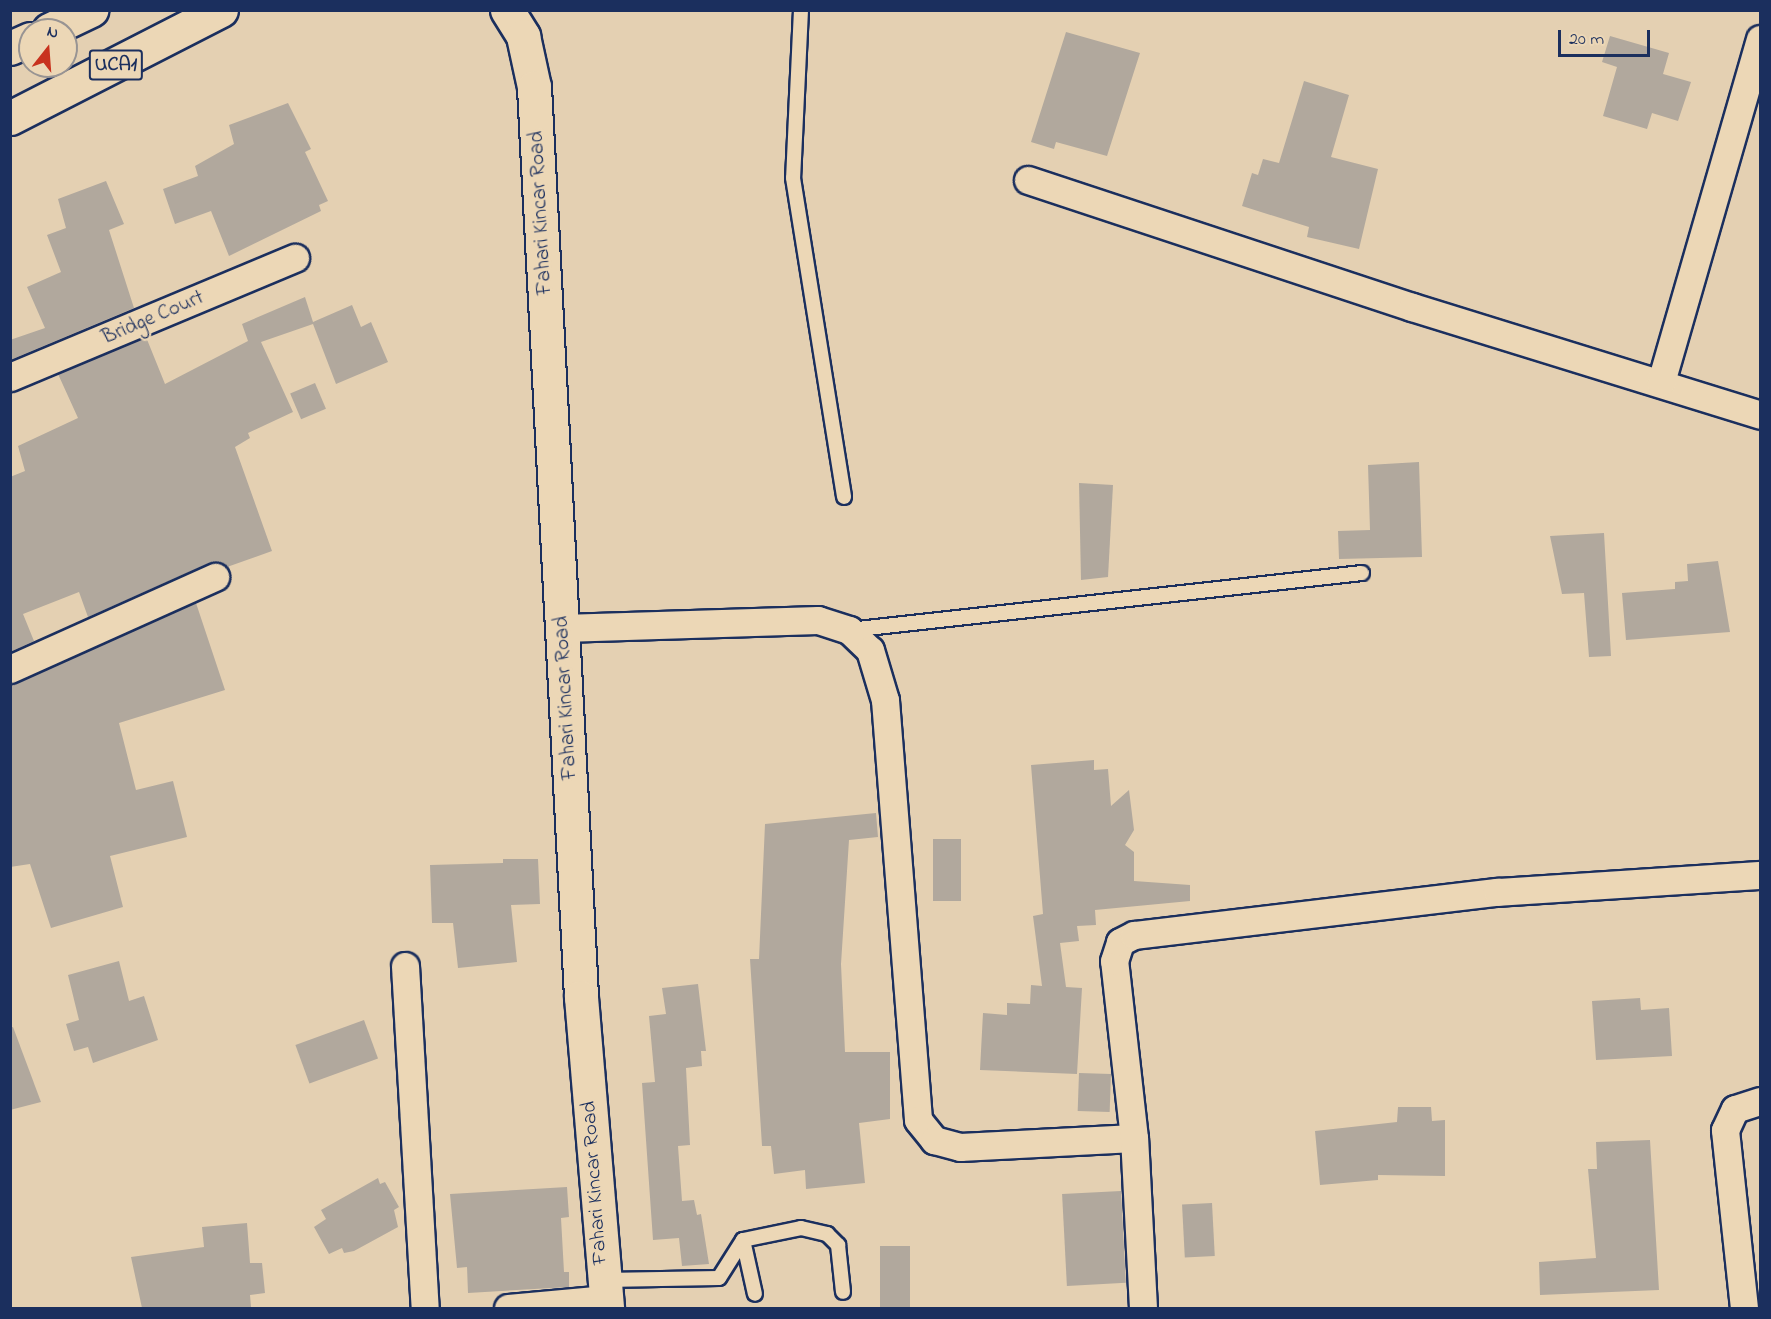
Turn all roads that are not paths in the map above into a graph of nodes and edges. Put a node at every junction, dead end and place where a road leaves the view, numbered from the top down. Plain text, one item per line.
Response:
1 (91, 10) edge
2 (221, 10) edge
3 (507, 10) edge
4 (801, 10) edge
5 (74, 18) edge
6 (1761, 39) edge
7 (10, 118) edge
8 (1028, 180) dead end
9 (295, 258) dead end
10 (10, 377) edge
11 (1661, 382) junction
12 (1761, 415) edge
13 (844, 497) dead end
14 (1362, 573) dead end
15 (215, 577) dead end
16 (562, 628) junction
17 (849, 630) junction
18 (10, 669) edge
19 (1761, 875) edge
20 (405, 966) dead end
21 (1761, 1101) edge
22 (1134, 1138) junction
23 (743, 1240) junction
24 (843, 1292) dead end
25 (755, 1294) dead end
26 (606, 1296) edge
27 (425, 1308) edge
28 (508, 1308) edge
29 (1143, 1308) edge
30 (1744, 1308) edge

1 - 5 street
2 - 7 street, UCA1
3 - 16 street, Fahari Kincar Road
4 - 13 lane
6 - 11 street
8 - 11 street
9 - 10 street, Bridge Court
11 - 12 street
14 - 17 lane
15 - 18 street
16 - 17 street
16 - 26 street, Fahari Kincar Road
17 - 22 street
19 - 22 street
20 - 27 street
21 - 30 street
22 - 29 street
23 - 24 lane
23 - 25 lane
23 - 26 lane
26 - 28 street

